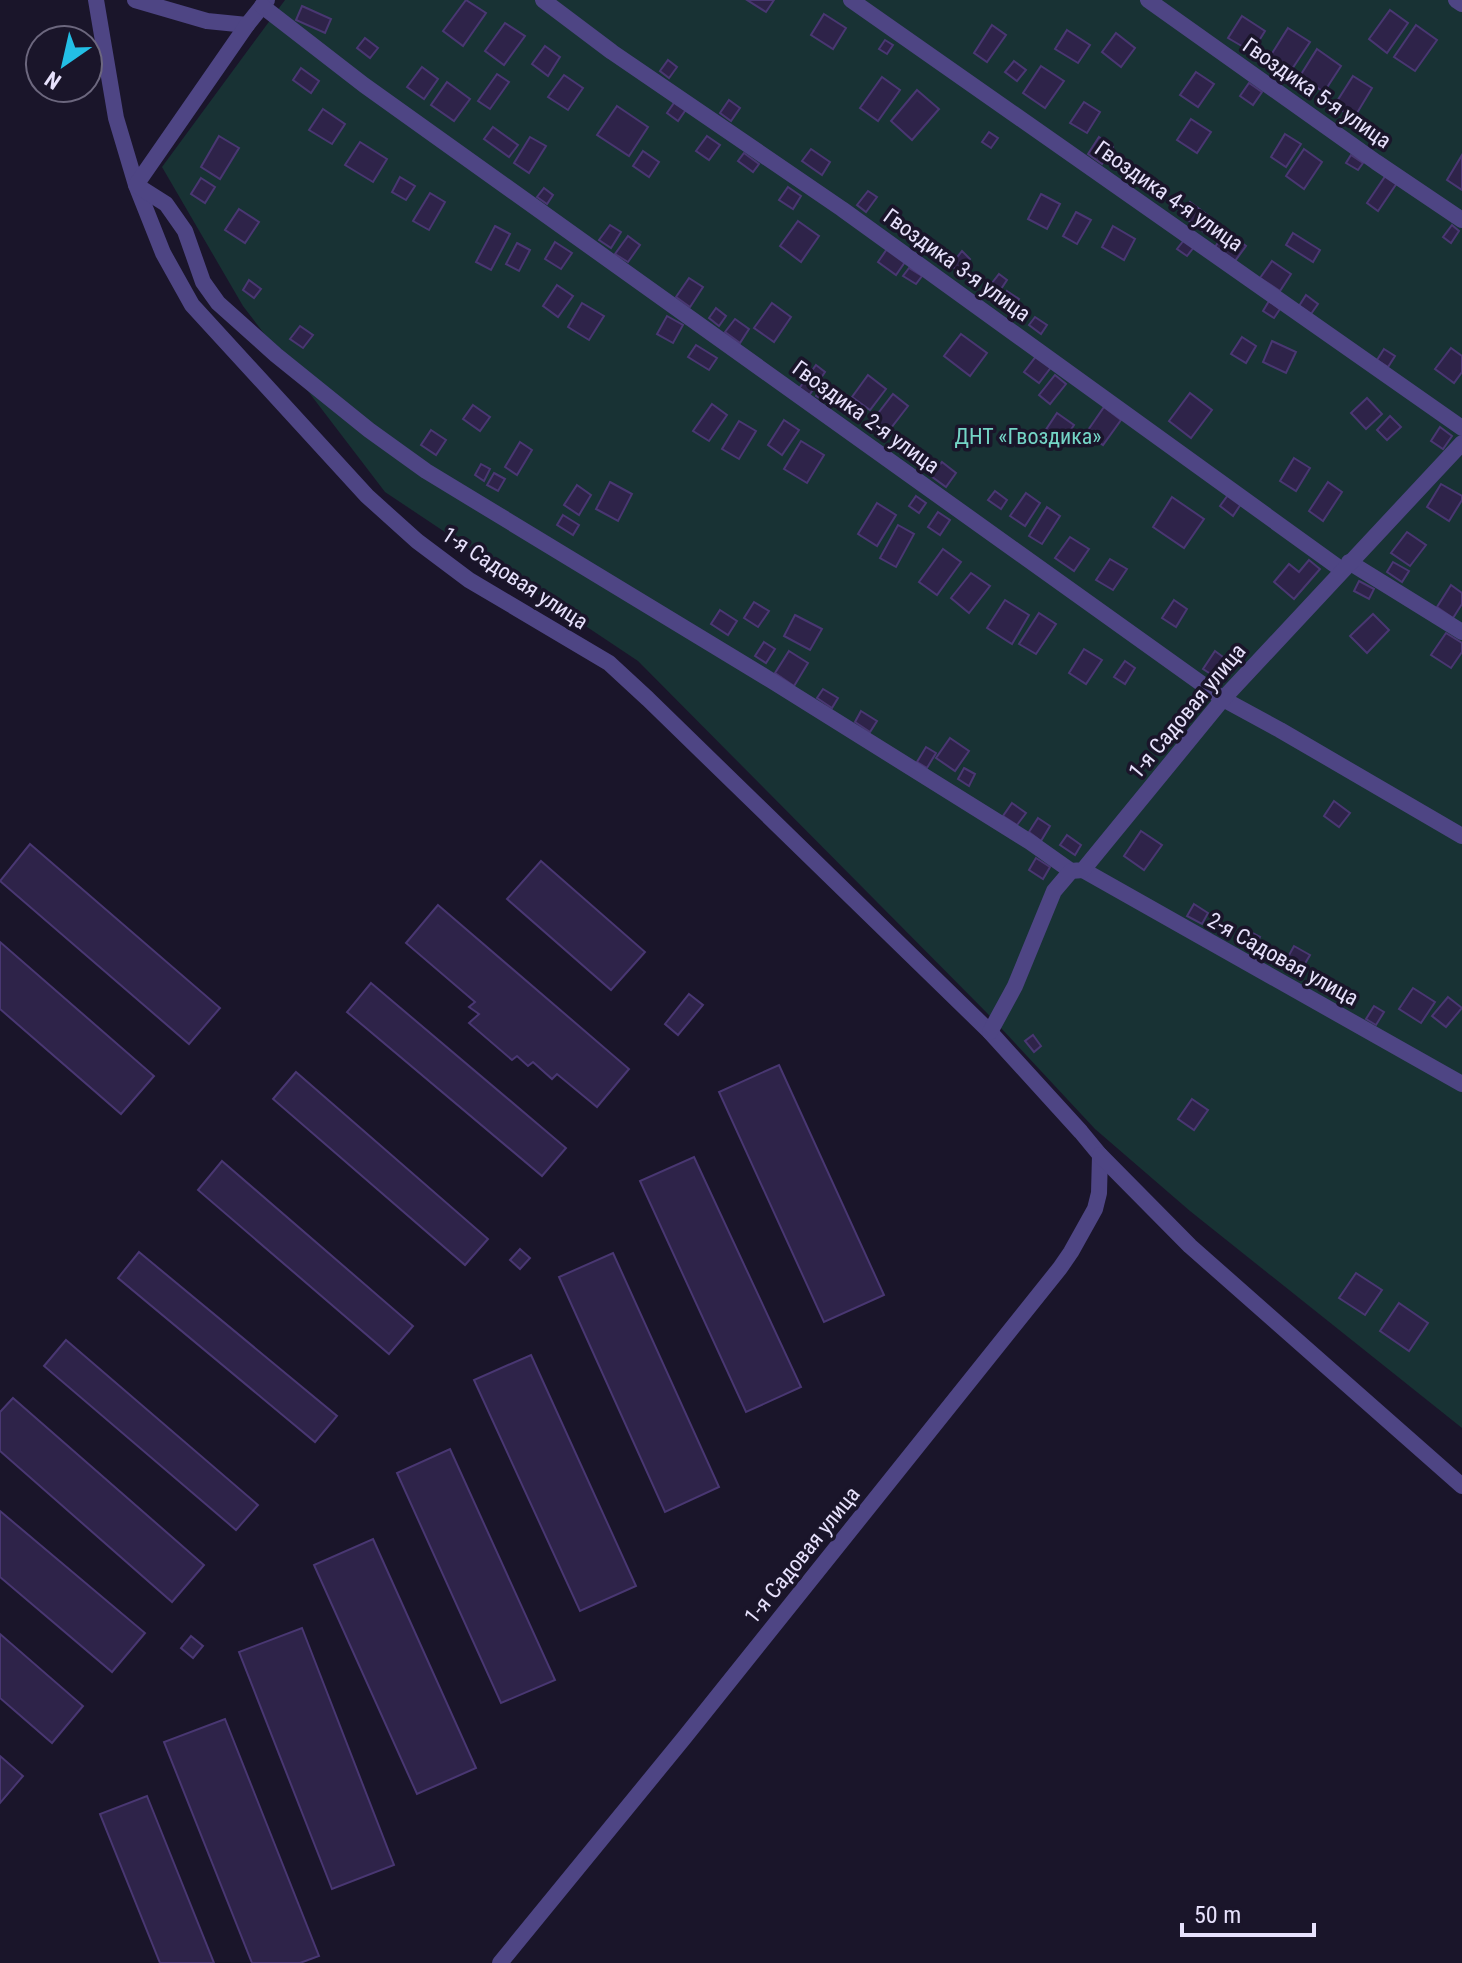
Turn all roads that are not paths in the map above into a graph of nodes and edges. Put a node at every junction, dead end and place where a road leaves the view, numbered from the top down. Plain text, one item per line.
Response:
1 (96, 0) edge
2 (135, 0) edge
3 (543, 0) edge
4 (851, 0) edge
5 (1148, 0) edge
6 (1456, 0) edge
7 (265, 3) edge
8 (1462, 4) edge
9 (247, 25) junction
10 (136, 185) junction
11 (1462, 220) edge
12 (1462, 428) edge
13 (1462, 443) edge
14 (1346, 566) junction
15 (1462, 632) edge
16 (1223, 699) junction
17 (1462, 836) edge
18 (1077, 871) junction
19 (990, 1032) junction
20 (1462, 1084) edge
21 (1100, 1155) junction
22 (1462, 1486) edge
23 (500, 1963) edge

1 - 10 street, 1-я Садовая улица
2 - 9 street
3 - 14 street, Гвоздика 3-я улица
4 - 12 street, Гвоздика 4-я улица
5 - 11 street, Гвоздика 5-я улица
6 - 8 street
7 - 9 street
7 - 16 street, Гвоздика 2-я улица
9 - 10 street
10 - 18 street, 2-я Садовая улица
10 - 19 street, 1-я Садовая улица
13 - 14 street, 1-я Садовая улица
14 - 15 street, Гвоздика 3-я улица
14 - 16 street, 1-я Садовая улица
16 - 17 street, Гвоздика 2-я улица
16 - 18 street, 1-я Садовая улица
18 - 19 street, 1-я Садовая улица
18 - 20 street, 2-я Садовая улица
19 - 21 street, 1-я Садовая улица
21 - 22 street, 1-я Садовая улица
21 - 23 street, 1-я Садовая улица

